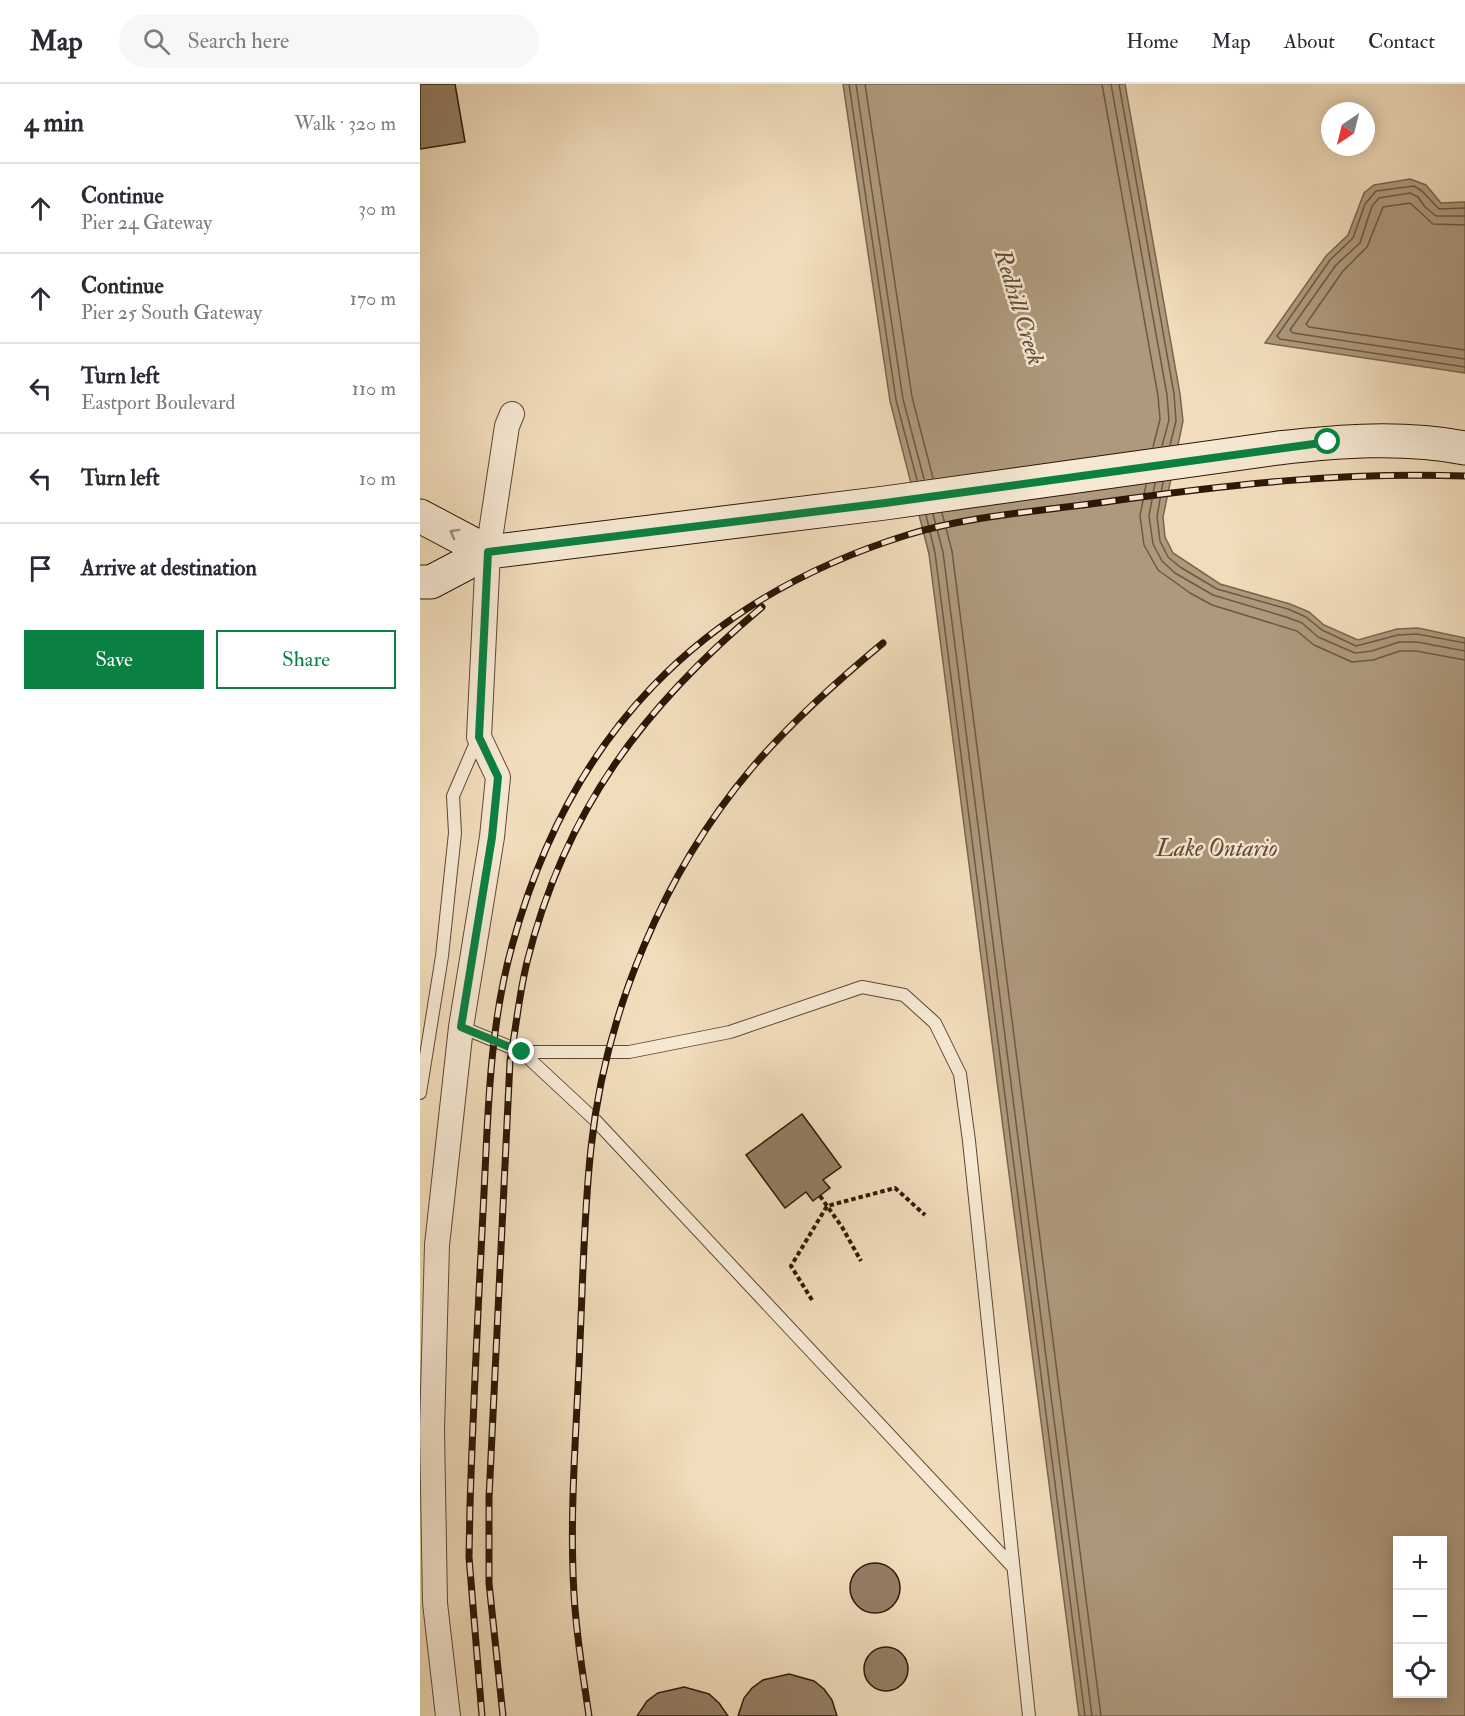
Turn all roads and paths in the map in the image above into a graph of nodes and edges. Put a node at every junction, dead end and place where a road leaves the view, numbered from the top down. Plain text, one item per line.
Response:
1 (512, 414) dead end
2 (1465, 448) edge
3 (420, 516) edge
4 (488, 552) junction
5 (420, 582) edge
6 (479, 737) junction
7 (461, 1027) junction
8 (522, 1052) junction
9 (420, 1093) edge
10 (820, 1196) dead end
11 (827, 1206) junction
12 (925, 1215) dead end
13 (861, 1261) dead end
14 (812, 1300) dead end
15 (1012, 1566) junction
16 (448, 1716) edge
17 (1029, 1716) edge

1 - 4 street
2 - 4 street
4 -> 3 street
4 - 5 street
4 - 6 street
6 - 7 street
6 - 9 lane
7 - 8 lane
7 - 16 street
8 - 15 lane
8 - 15 lane
10 - 11 path
11 - 12 path
11 - 13 path
11 - 14 path
15 - 17 lane

